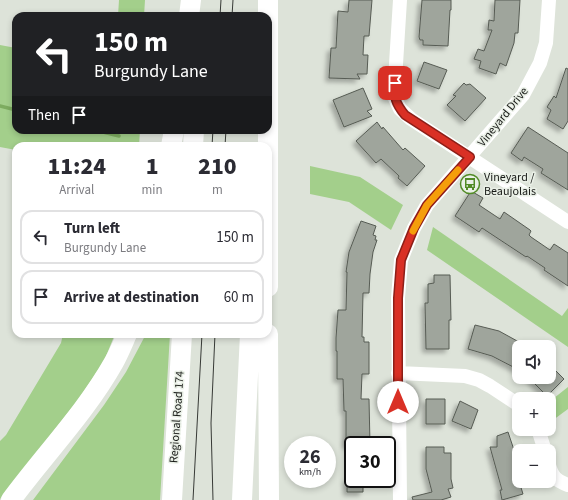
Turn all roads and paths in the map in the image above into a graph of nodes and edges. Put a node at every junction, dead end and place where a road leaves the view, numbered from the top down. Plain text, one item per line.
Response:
1 (191, 0) edge
2 (201, 0) edge
3 (262, 0) edge
4 (268, 0) edge
5 (400, 0) edge
6 (549, 0) edge
7 (190, 12) edge
8 (200, 12) edge
9 (261, 12) edge
10 (268, 12) edge
11 (470, 157) junction
12 (568, 222) edge
13 (125, 338) edge
14 (182, 338) edge
15 (250, 338) edge
16 (268, 338) edge
17 (398, 373) junction
18 (512, 400) edge
19 (556, 479) edge
20 (568, 485) edge
21 (11, 500) edge
22 (172, 500) edge
23 (242, 500) edge
24 (268, 500) edge
25 (400, 500) edge

1 - 7 highway
2 - 8 highway
3 - 9 highway
4 - 10 highway
5 - 11 street
6 - 11 street, Vineyard Drive
11 - 12 street
11 - 17 street, Vineyard Drive
13 - 21 highway
14 - 22 highway, Regional Road 174
15 - 23 highway
16 - 24 highway
17 - 18 street
17 - 25 street, Vineyard Drive
19 - 20 street

